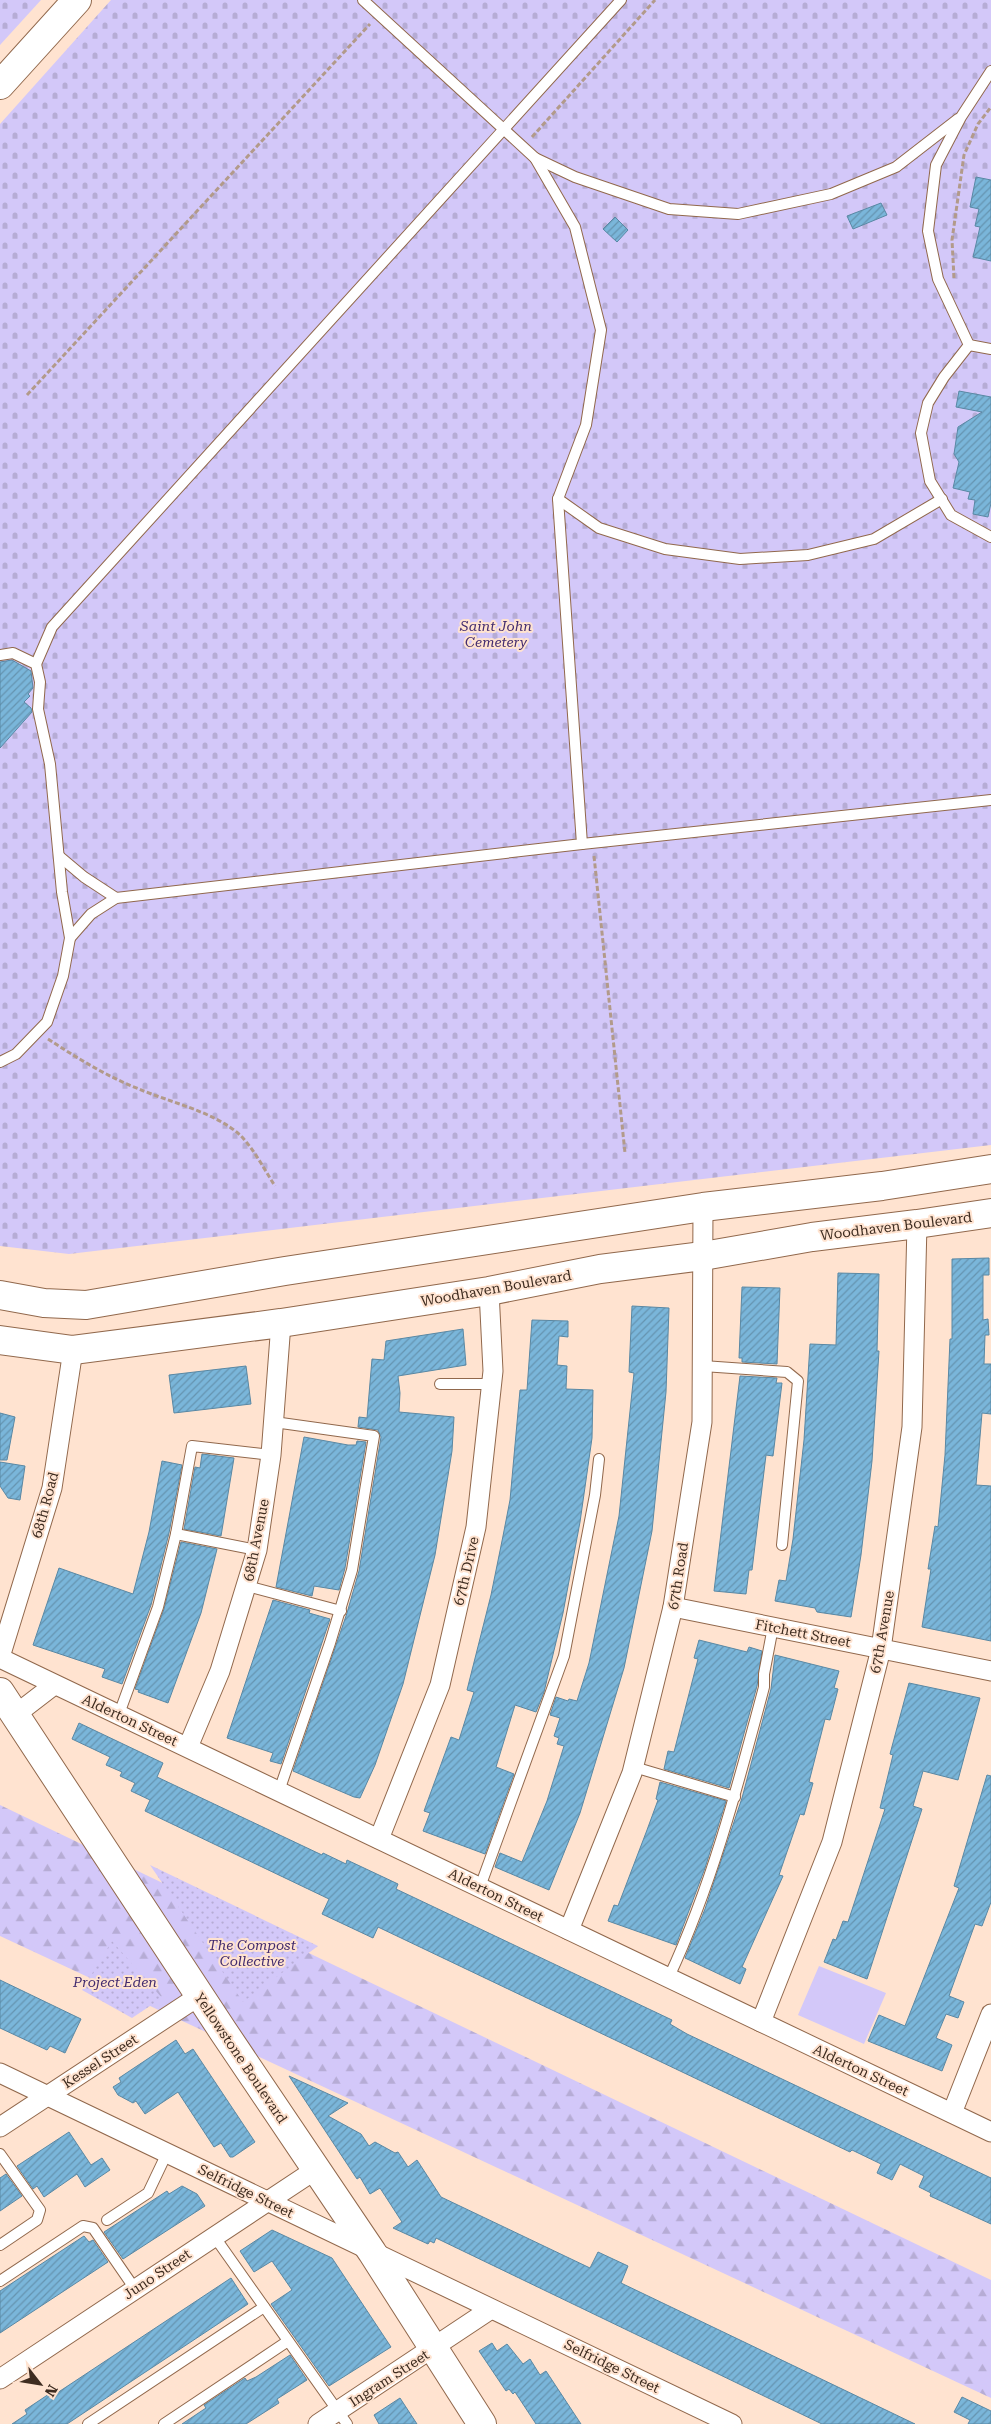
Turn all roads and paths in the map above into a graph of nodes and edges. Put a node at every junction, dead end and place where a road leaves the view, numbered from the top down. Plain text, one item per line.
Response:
1 (77, 0) edge
2 (363, 0) edge
3 (621, 0) edge
4 (655, 0) edge
5 (379, 14) junction
6 (991, 71) edge
7 (0, 85) edge
8 (991, 107) edge
9 (961, 117) junction
10 (504, 129) junction
11 (523, 146) junction
12 (535, 158) junction
13 (956, 286) dead end
14 (969, 344) junction
15 (991, 349) edge
16 (27, 395) dead end
17 (558, 499) junction
18 (942, 499) junction
19 (991, 536) edge
20 (0, 656) edge
21 (36, 664) junction
22 (991, 800) edge
23 (593, 843) junction
24 (582, 844) junction
25 (59, 856) junction
26 (116, 898) junction
27 (70, 938) junction
28 (37, 1032) junction
29 (0, 1062) edge
30 (625, 1153) dead end
31 (991, 1169) edge
32 (274, 1186) dead end
33 (703, 1207) junction
34 (991, 1213) edge
35 (917, 1224) junction
36 (703, 1256) junction
37 (489, 1291) junction
38 (0, 1295) edge
39 (281, 1323) junction
40 (0, 1340) edge
41 (73, 1350) junction
42 (702, 1366) junction
43 (440, 1384) dead end
44 (492, 1384) junction
45 (274, 1422) junction
46 (271, 1455) junction
47 (599, 1459) dead end
48 (176, 1534) junction
49 (782, 1545) dead end
50 (257, 1550) junction
51 (246, 1586) junction
52 (673, 1607) junction
53 (341, 1611) junction
54 (773, 1627) junction
55 (881, 1649) junction
56 (0, 1658) edge
57 (991, 1671) edge
58 (54, 1685) junction
59 (0, 1692) edge
60 (119, 1714) junction
61 (16, 1715) junction
62 (188, 1747) junction
63 (634, 1766) junction
64 (279, 1791) junction
65 (735, 1797) junction
66 (379, 1839) junction
67 (480, 1887) junction
68 (569, 1930) junction
69 (669, 1978) junction
70 (199, 1996) junction
71 (991, 2014) edge
72 (761, 2022) junction
73 (0, 2073) edge
74 (47, 2096) junction
75 (952, 2113) junction
76 (0, 2127) edge
77 (991, 2132) edge
78 (167, 2153) junction
79 (0, 2154) edge
80 (315, 2170) junction
81 (267, 2201) junction
82 (107, 2220) dead end
83 (214, 2236) junction
84 (0, 2245) edge
85 (372, 2252) junction
86 (0, 2281) edge
87 (134, 2289) junction
88 (264, 2307) junction
89 (491, 2309) junction
90 (288, 2341) junction
91 (434, 2348) junction
92 (0, 2379) edge
93 (342, 2418) edge
94 (88, 2424) edge
95 (164, 2424) edge
96 (318, 2424) edge
97 (482, 2424) edge
98 (732, 2424) edge

1 - 7 main road
2 - 5 lane
3 - 10 lane
4 - 11 path
5 - 10 lane
5 - 16 path
6 - 9 lane
8 - 13 path
9 - 12 lane
9 - 14 lane
10 - 11 lane
10 - 21 lane
11 - 12 lane
12 - 17 lane
14 - 15 lane
14 - 18 lane
17 - 18 lane
17 - 24 lane
18 - 19 lane
20 - 21 lane
21 - 25 lane
22 - 23 lane
23 - 24 lane
23 - 30 path
24 - 26 lane
25 - 26 lane
25 - 27 lane
26 - 27 lane
27 - 28 lane
28 - 29 lane
28 - 32 path
31 - 33 main road
33 - 36 street, 67th Road
33 - 38 main road
34 - 35 main road, Woodhaven Boulevard
35 - 36 main road, Woodhaven Boulevard
35 - 55 street, 67th Avenue
36 - 37 main road, Woodhaven Boulevard
36 - 42 street, 67th Road
37 - 39 main road, Woodhaven Boulevard
37 - 44 street, 67th Drive
39 - 41 main road, Woodhaven Boulevard
39 - 45 street, 68th Avenue
40 - 41 main road, Woodhaven Boulevard
41 - 56 street, 68th Road
42 - 49 lane
42 - 52 street, 67th Road
43 - 44 lane
44 - 66 street, 67th Drive
45 - 46 street, 68th Avenue
45 - 53 lane
46 - 48 lane
46 - 50 street, 68th Avenue
47 - 67 lane
48 - 50 lane
48 - 60 lane
50 - 51 street, 68th Avenue
51 - 53 lane
51 - 62 street, 68th Avenue
52 - 54 street, Fitchett Street
52 - 63 street, 67th Road
53 - 64 lane
54 - 55 street, Fitchett Street
54 - 65 lane
55 - 57 street, Fitchett Street
55 - 72 street, 67th Avenue
56 - 58 street, Alderton Street
58 - 60 street, Alderton Street
58 - 61 street
59 - 61 main road, Yellowstone Boulevard
60 - 62 street, Alderton Street
61 - 70 main road, Yellowstone Boulevard
62 - 64 street, Alderton Street
63 - 65 lane
63 - 68 street, 67th Road
64 - 66 street, Alderton Street
65 - 69 lane
66 - 67 street, Alderton Street
67 - 68 street, Alderton Street
68 - 69 street, Alderton Street
69 - 72 street, Alderton Street
70 - 74 street, Kessel Street
70 - 80 main road, Yellowstone Boulevard
71 - 75 street
72 - 75 street, Alderton Street
73 - 74 street, Selfridge Street
74 - 76 street, Kessel Street
74 - 78 street, Selfridge Street
75 - 77 street, Alderton Street
78 - 81 street, Selfridge Street
78 - 82 lane
79 - 84 lane
80 - 81 street, Juno Street
80 - 85 main road, Yellowstone Boulevard
81 - 83 street, Juno Street
81 - 85 street, Selfridge Street
83 - 87 street, Juno Street
83 - 88 lane
85 - 89 street, Selfridge Street
85 - 91 main road, Yellowstone Boulevard
86 - 87 lane
87 - 92 street, Juno Street
88 - 90 lane
88 - 94 lane
89 - 91 street
89 - 98 street, Selfridge Street
90 - 93 lane
90 - 95 lane
91 - 93 street, Ingram Street
91 - 97 main road, Yellowstone Boulevard
93 - 96 street, Ingram Street

